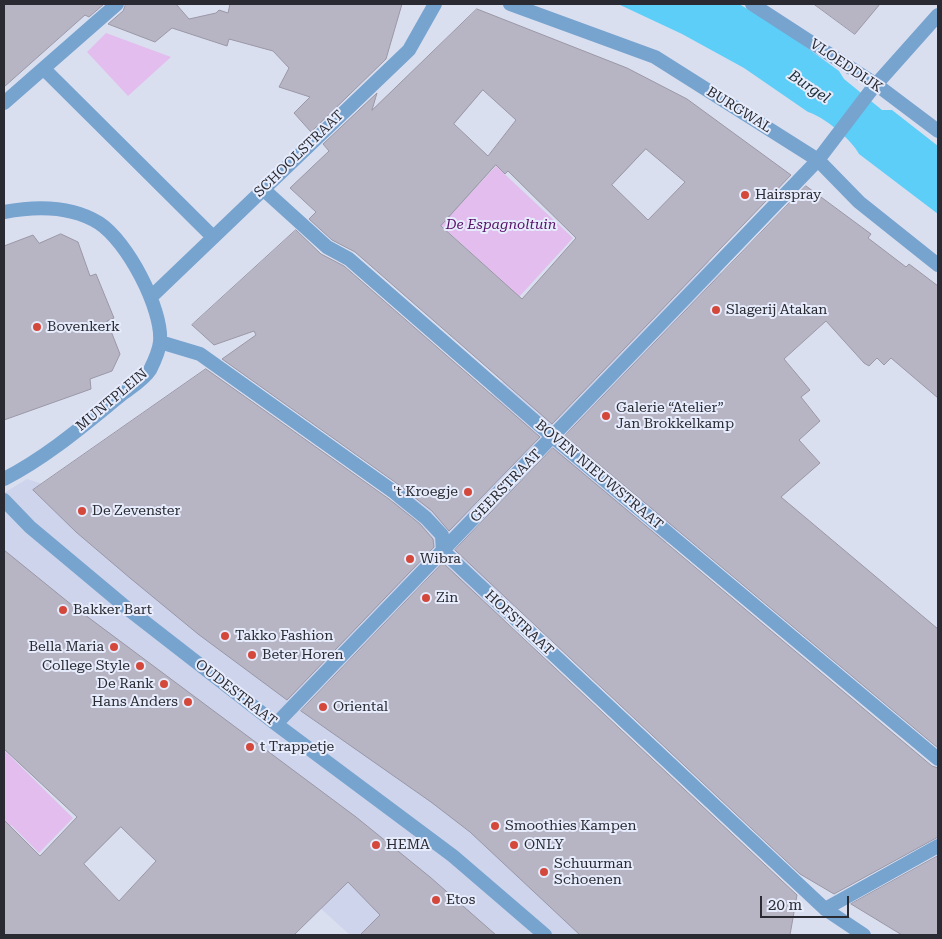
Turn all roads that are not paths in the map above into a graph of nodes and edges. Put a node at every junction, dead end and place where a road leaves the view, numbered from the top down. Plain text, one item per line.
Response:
1 (117, 4) edge
2 (435, 4) edge
3 (510, 4) edge
4 (752, 4) edge
5 (938, 15) edge
6 (44, 69) junction
7 (875, 87) junction
8 (5, 99) edge
9 (938, 131) edge
10 (818, 160) junction
11 (263, 188) junction
12 (4, 212) edge
13 (212, 237) junction
14 (938, 265) edge
15 (151, 297) junction
16 (160, 342) junction
17 (553, 437) junction
18 (4, 479) edge
19 (4, 500) edge
20 (443, 551) junction
21 (276, 724) junction
22 (938, 759) edge
23 (938, 846) edge
24 (825, 909) junction
25 (545, 935) edge
26 (864, 935) edge

1 - 6 street
2 - 11 street, SCHOOLSTRAAT
3 - 10 street, BURGWAL
4 - 7 street, VLOEDDIJK
5 - 7 street, GEERSTRAAT
6 - 8 street
6 - 13 street
7 - 9 street, VLOEDDIJK
7 - 10 street, GEERSTRAAT
10 - 14 street, BURGWAL
10 - 17 street, GEERSTRAAT
11 - 13 street, SCHOOLSTRAAT
11 - 17 street, BOVEN NIEUWSTRAAT
12 - 15 street, MUNTPLEIN
13 - 15 street, SCHOOLSTRAAT
15 - 16 street, MUNTPLEIN
16 - 18 street, MUNTPLEIN
16 - 20 street, HOFSTRAAT
17 - 20 street, GEERSTRAAT
17 - 22 street, BOVEN NIEUWSTRAAT
19 - 21 street, OUDESTRAAT
20 - 21 street, GEERSTRAAT
20 - 24 street, HOFSTRAAT
21 - 25 street, OUDESTRAAT
23 - 24 street
24 - 26 street, HOFSTRAAT

